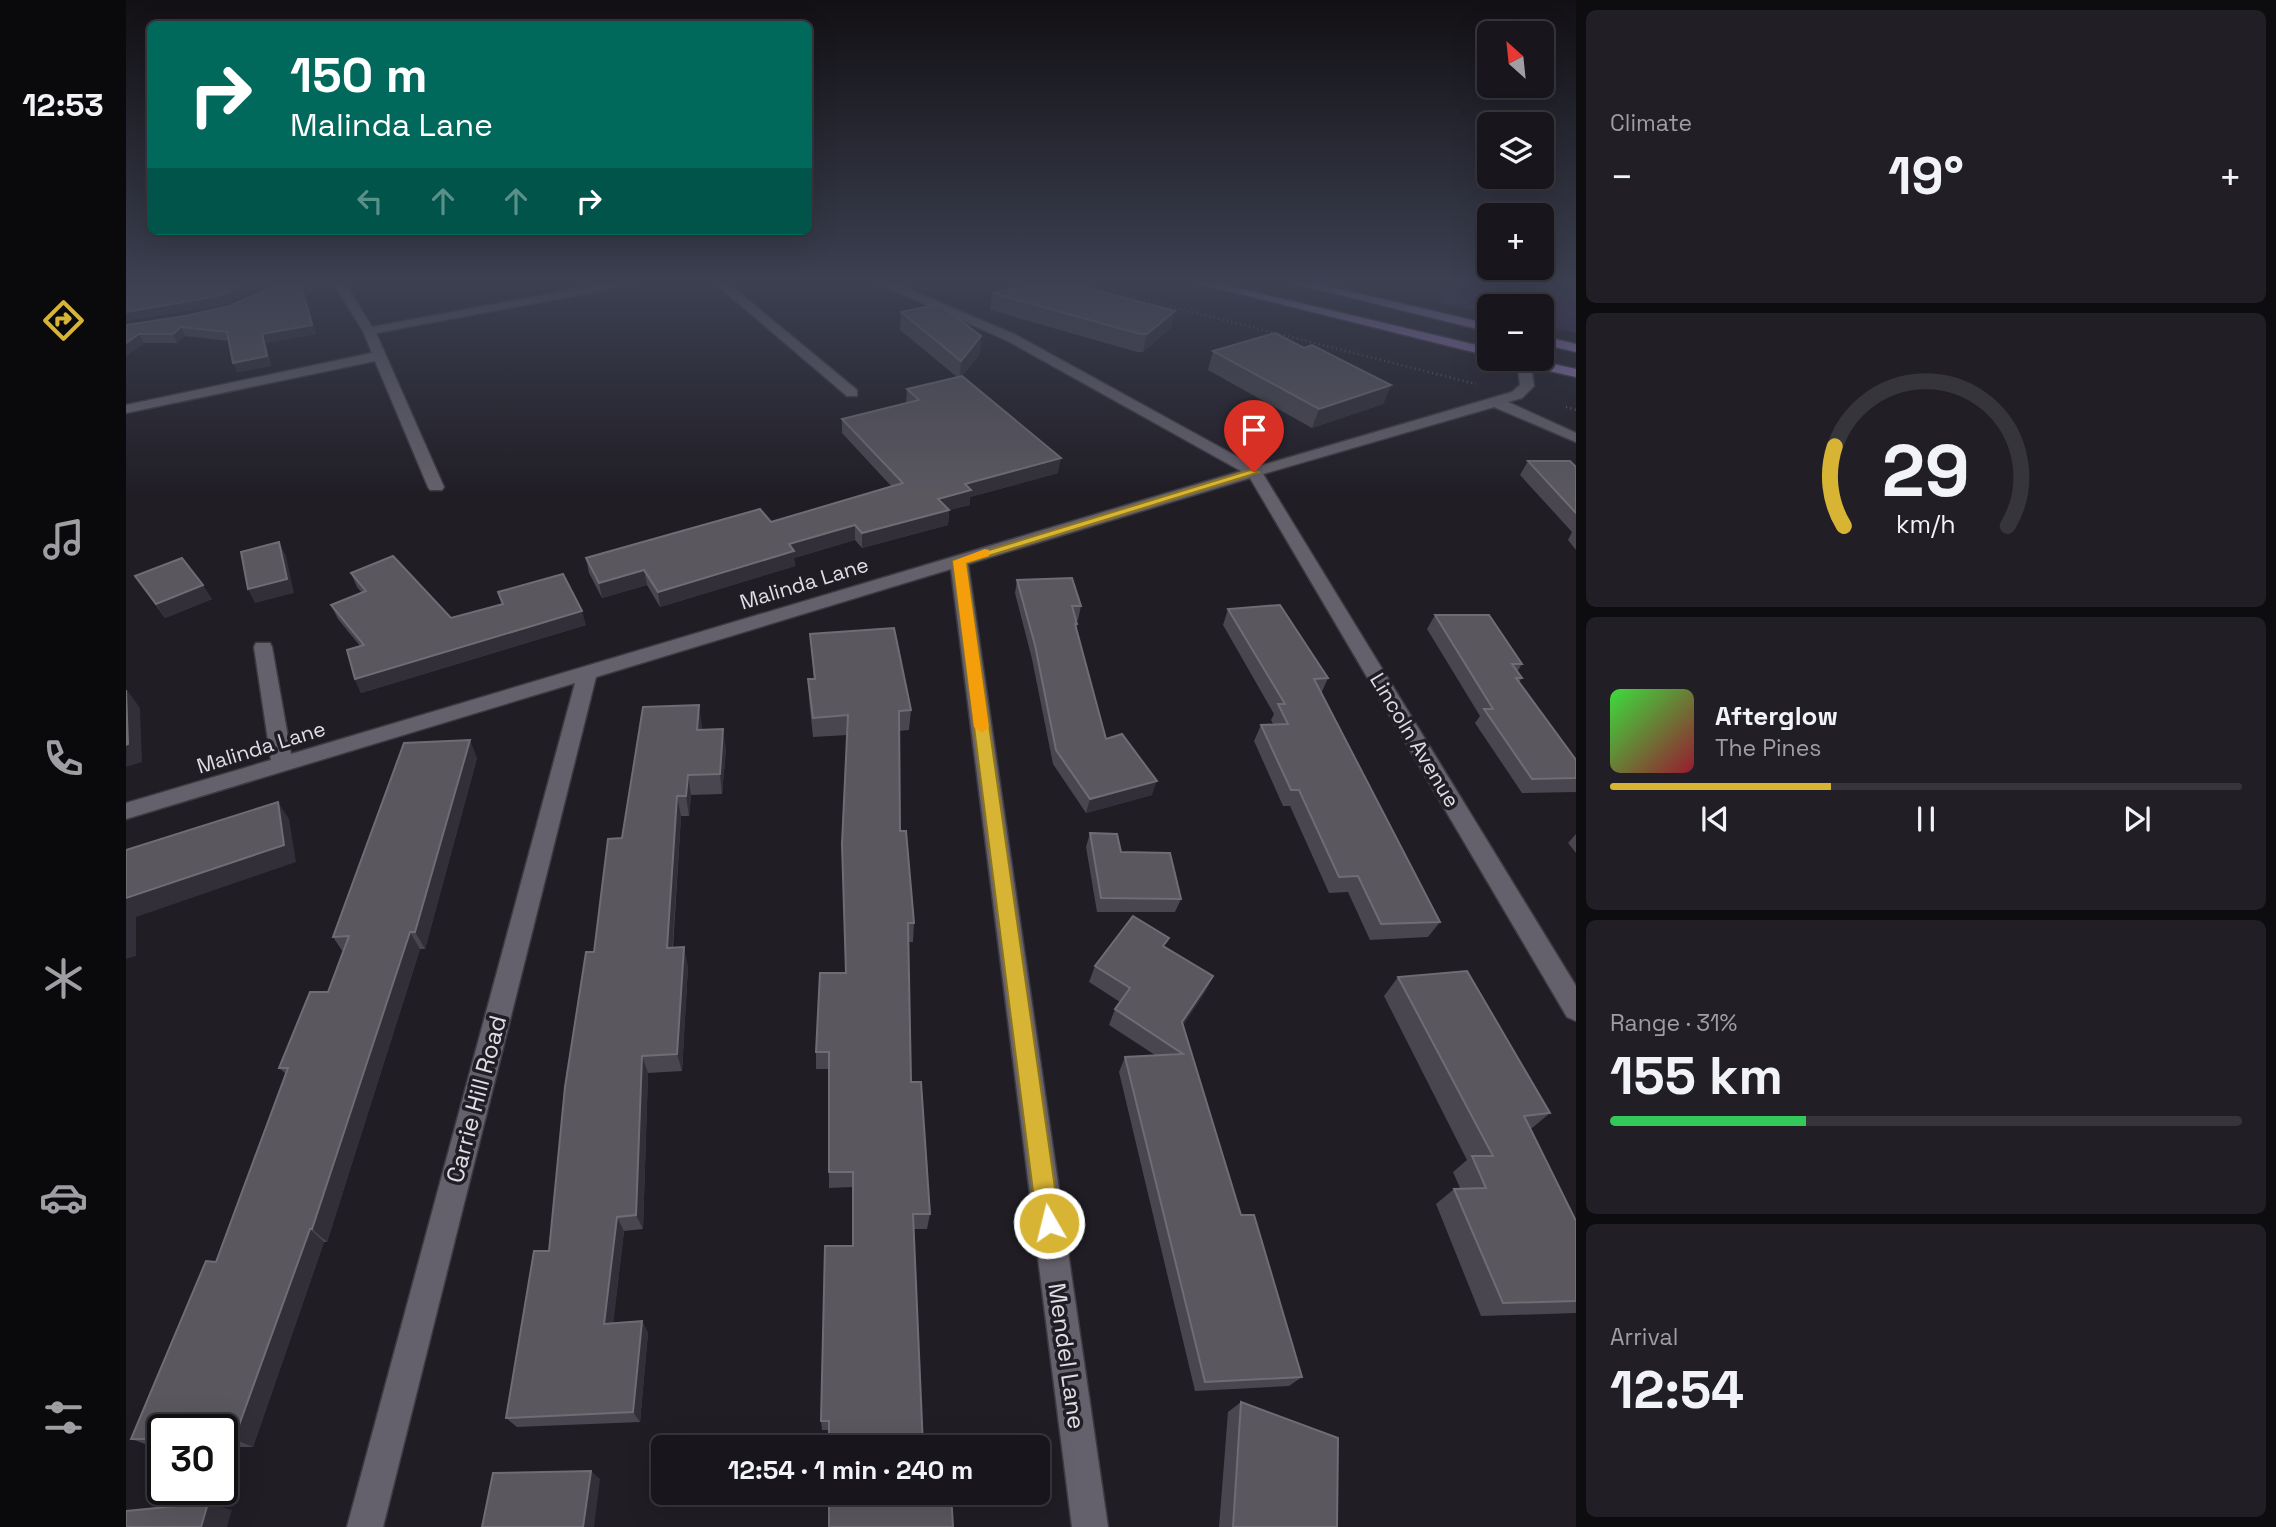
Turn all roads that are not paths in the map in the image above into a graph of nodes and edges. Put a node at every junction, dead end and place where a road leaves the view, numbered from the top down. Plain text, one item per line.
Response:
1 (377, 352) edge
2 (803, 352) edge
3 (1038, 352) edge
4 (378, 356) junction
5 (1554, 368) edge
6 (1524, 371) edge
7 (1576, 373) edge
8 (852, 393) dead end
9 (1495, 402) junction
10 (126, 408) edge
11 (1576, 438) edge
12 (1254, 472) junction
13 (436, 487) dead end
14 (959, 561) junction
15 (263, 647) dead end
16 (588, 671) junction
17 (282, 764) junction
18 (126, 811) edge
19 (1576, 1009) edge
20 (365, 1527) edge
21 (1090, 1527) edge

1 - 4 street
2 - 8 street
3 - 12 street
4 - 10 street
4 - 13 street
5 - 7 main road
6 - 9 street, Malinda Lane
9 - 11 street
9 - 12 street, Malinda Lane
12 - 14 street, Malinda Lane
12 - 19 street, Lincoln Avenue
14 - 16 street, Malinda Lane
14 - 21 street, Mendel Lane
15 - 17 street
16 - 17 street, Malinda Lane
16 - 20 street, Carrie Hill Road
17 - 18 street, Malinda Lane

